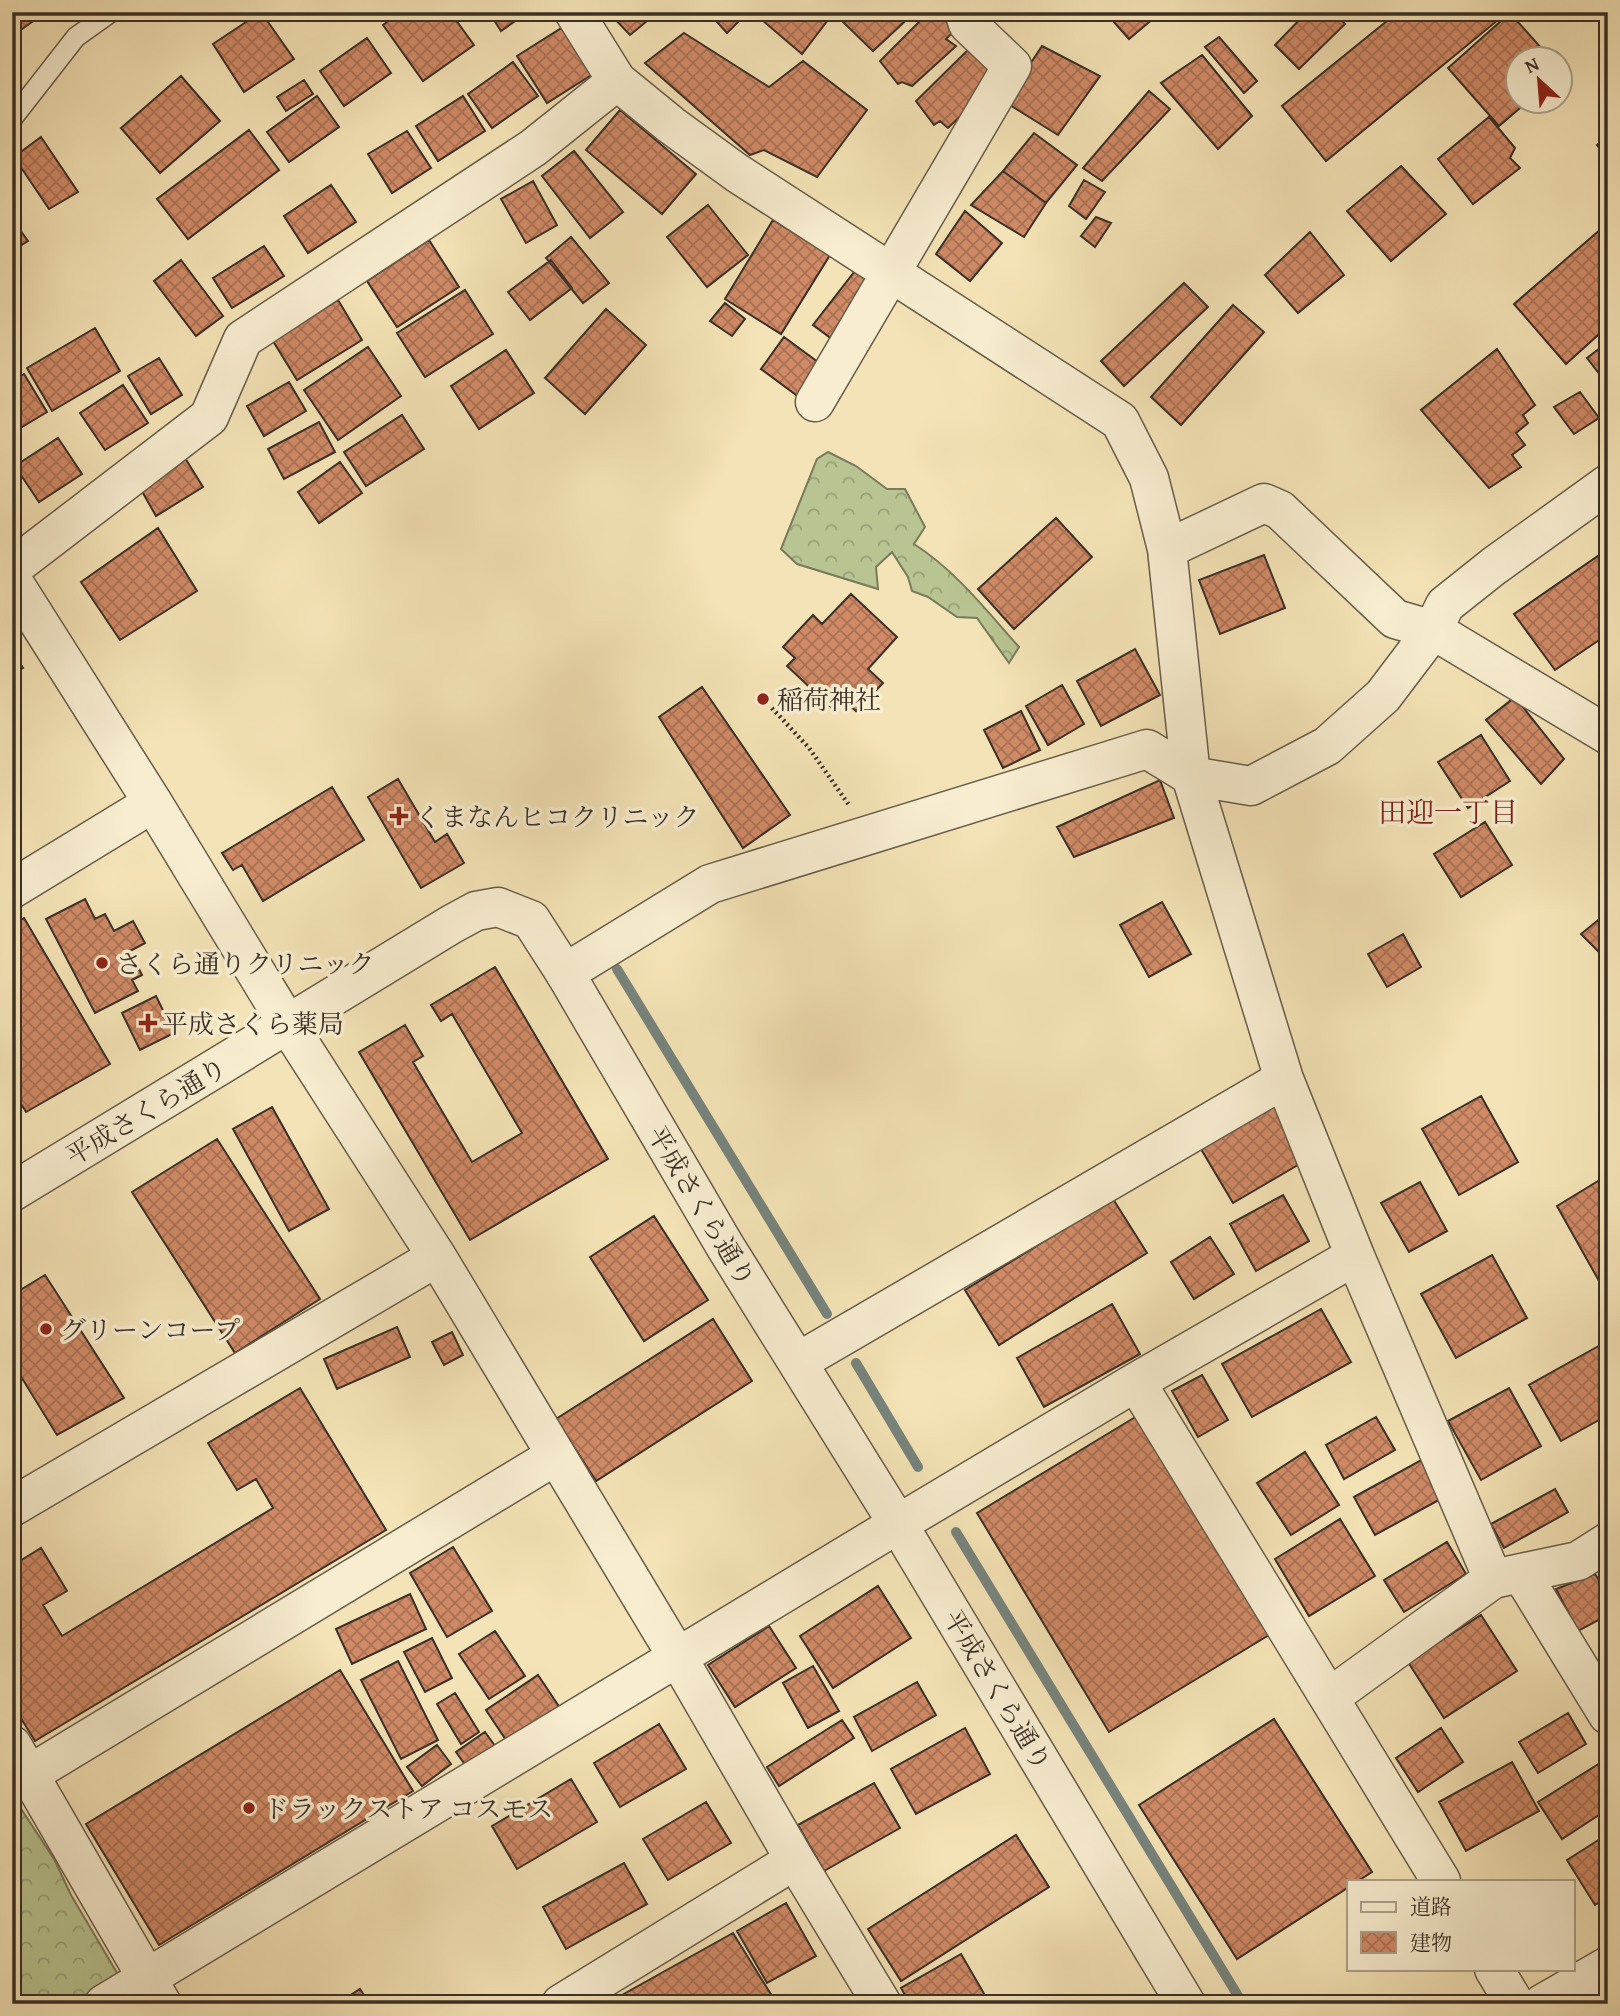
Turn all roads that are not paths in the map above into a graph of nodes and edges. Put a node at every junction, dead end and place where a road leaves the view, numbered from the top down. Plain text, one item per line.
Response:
1 (111, 12) edge
2 (573, 12) edge
3 (964, 12) edge
4 (617, 81) junction
5 (12, 119) edge
6 (890, 271) junction
7 (815, 402) dead end
8 (1608, 484) edge
9 (1167, 549) junction
10 (12, 568) edge
11 (12, 580) edge
12 (1433, 630) junction
13 (1608, 735) edge
14 (1191, 776) junction
15 (153, 803) junction
16 (12, 889) edge
17 (565, 973) junction
18 (288, 1025) junction
19 (1284, 1079) junction
20 (12, 1192) edge
21 (1355, 1256) junction
22 (437, 1257) junction
23 (798, 1362) junction
24 (1136, 1382) junction
25 (555, 1456) junction
26 (12, 1507) edge
27 (898, 1524) junction
28 (1608, 1542) edge
29 (1507, 1576) junction
30 (678, 1658) junction
31 (1330, 1697) junction
32 (1608, 1715) edge
33 (21, 1760) edge
34 (794, 1860) junction
35 (1440, 1880) edge
36 (1608, 1966) edge
37 (1495, 1970) edge
38 (154, 1991) edge
39 (104, 2004) edge
40 (561, 2004) edge
41 (882, 2004) edge
42 (1186, 2004) edge
43 (1515, 2004) edge
44 (1542, 2004) edge

1 - 5 lane
2 - 4 street
3 - 6 street
4 - 6 street
4 - 10 street
6 - 7 street
6 - 9 street
8 - 12 street
9 - 12 street
9 - 14 street
11 - 15 street
12 - 13 street
12 - 14 street
14 - 17 street
14 - 19 street
15 - 16 street
15 - 18 street
17 - 18 street, 平成さくら通り
17 - 23 street, 平成さくら通り
18 - 20 street, 平成さくら通り
18 - 22 street
19 - 21 street
19 - 23 street
21 - 24 street
21 - 29 street
22 - 25 street
22 - 26 street
23 - 27 street, 平成さくら通り
24 - 27 street
24 - 31 street
25 - 30 street
25 - 33 street
27 - 30 street
27 - 42 street, 平成さくら通り
28 - 29 street
29 - 31 street
29 - 32 street
30 - 34 street
30 - 38 street
31 - 35 street
33 - 38 street
34 - 40 street
34 - 41 street
36 - 44 street
37 - 43 street
38 - 39 street

